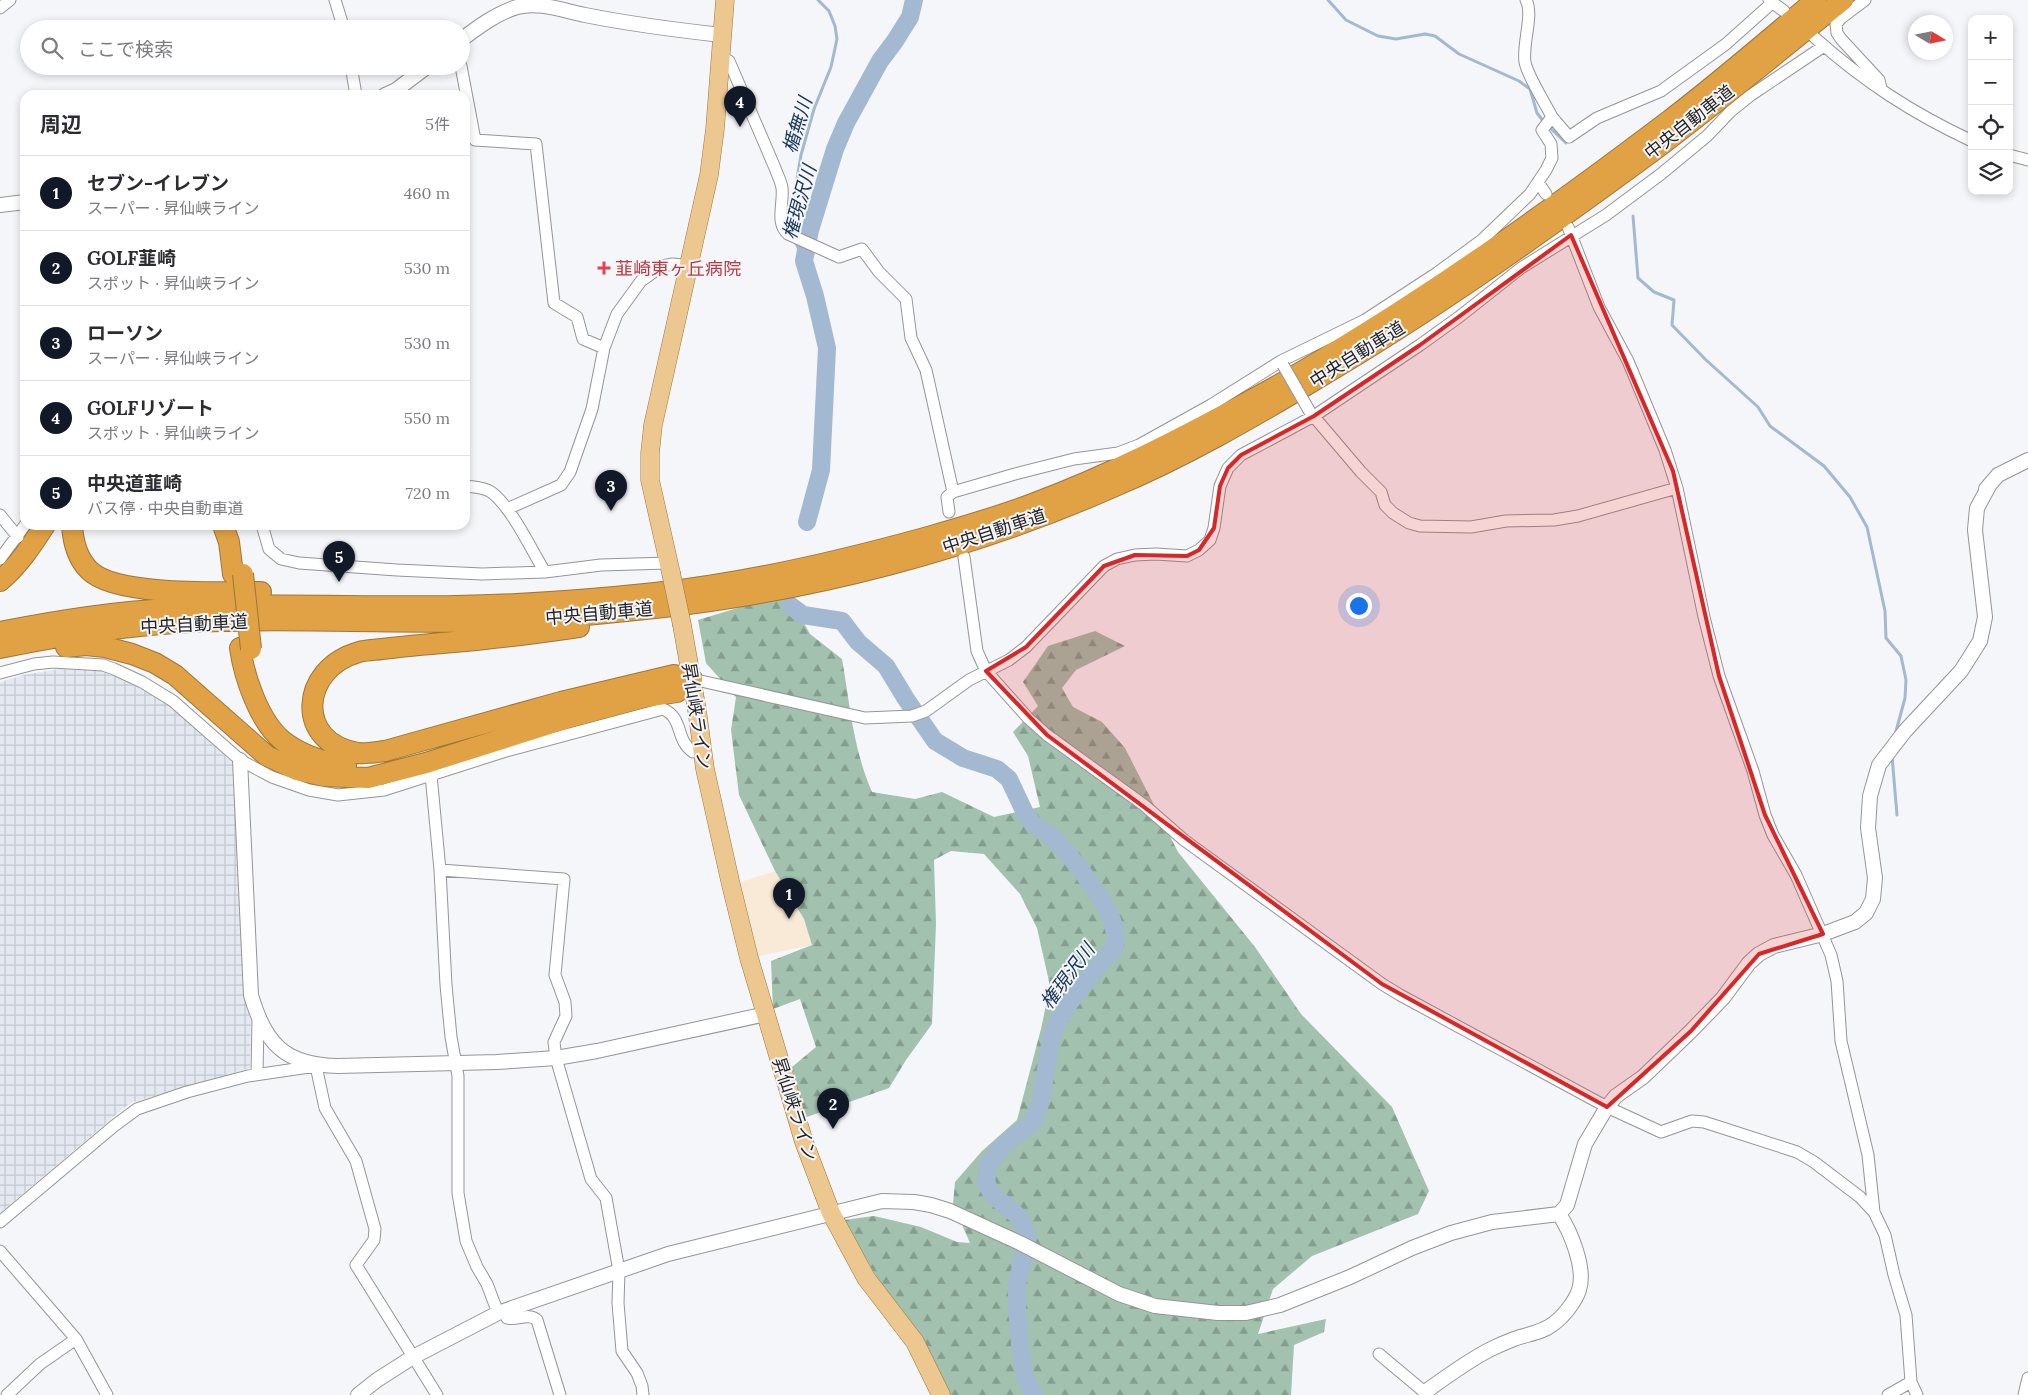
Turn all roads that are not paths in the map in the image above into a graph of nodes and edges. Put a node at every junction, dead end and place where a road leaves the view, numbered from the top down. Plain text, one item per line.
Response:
1 (10, 0) edge
2 (335, 0) edge
3 (725, 0) edge
4 (1816, 0) edge
5 (1843, 0) edge
6 (1865, 0) edge
7 (1528, 1) edge
8 (1770, 2) edge
9 (0, 8) edge
10 (1784, 11) dead end
11 (341, 20) edge
12 (470, 34) edge
13 (722, 35) junction
14 (1814, 37) dead end
15 (1824, 46) junction
16 (721, 57) junction
17 (353, 75) edge
18 (416, 75) edge
19 (463, 75) edge
20 (355, 90) edge
21 (396, 90) edge
22 (466, 90) edge
23 (1882, 91) junction
24 (470, 114) edge
25 (1552, 117) junction
26 (1968, 139) edge
27 (2013, 156) edge
28 (2028, 160) edge
29 (1538, 182) junction
30 (1546, 194) dead end
31 (20, 203) edge
32 (0, 205) edge
33 (1569, 231) junction
34 (690, 266) junction
35 (604, 348) junction
36 (1282, 363) junction
37 (1312, 414) junction
38 (2028, 460) edge
39 (470, 487) edge
40 (1677, 488) junction
41 (953, 492) junction
42 (507, 509) junction
43 (949, 512) dead end
44 (0, 515) edge
45 (22, 530) edge
46 (42, 530) edge
47 (72, 530) edge
48 (225, 530) edge
49 (236, 530) edge
50 (263, 530) edge
51 (18, 537) junction
52 (964, 557) dead end
53 (0, 559) edge
54 (669, 568) junction
55 (546, 572) junction
56 (238, 574) junction
57 (0, 581) edge
58 (619, 596) junction
59 (713, 600) junction
60 (0, 632) edge
61 (0, 648) edge
62 (0, 655) edge
63 (986, 671) junction
64 (0, 673) edge
65 (692, 679) junction
66 (563, 710) junction
67 (702, 750) junction
68 (240, 760) junction
69 (431, 775) junction
70 (440, 870) junction
71 (1823, 934) junction
72 (766, 1014) junction
73 (258, 1020) junction
74 (556, 1058) junction
75 (456, 1063) junction
76 (316, 1066) junction
77 (257, 1074) junction
78 (1608, 1107) junction
79 (1874, 1212) junction
80 (831, 1213) junction
81 (1559, 1214) junction
82 (0, 1222) edge
83 (0, 1251) edge
84 (618, 1271) junction
85 (501, 1312) junction
86 (76, 1338) junction
87 (1379, 1354) dead end
88 (413, 1356) junction
89 (2028, 1378) edge
90 (1911, 1382) junction
91 (1427, 1394) edge
92 (7, 1395) edge
93 (107, 1395) edge
94 (358, 1395) edge
95 (437, 1395) edge
96 (560, 1395) edge
97 (643, 1395) edge
98 (941, 1395) edge
99 (1888, 1395) edge
100 (1916, 1395) edge
101 (2024, 1395) edge

1 - 9 street
2 - 11 street
3 - 13 main road, 昇仙峡ライン
4 - 58 highway, 中央自動車道
5 - 59 highway, 中央自動車道
6 - 23 street
7 - 25 street
8 - 10 street
8 - 25 street
12 - 13 street
13 - 16 main road, 昇仙峡ライン
14 - 15 street
15 - 23 street
15 - 33 street
16 - 34 main road, 昇仙峡ライン
16 - 41 street
17 - 20 street
18 - 21 street
19 - 22 street
23 - 26 street
24 - 35 street
25 - 29 street
27 - 28 street
29 - 30 street
29 - 36 street
31 - 32 street
33 - 37 street
33 - 40 street
34 - 35 street
34 - 54 main road, 昇仙峡ライン
35 - 42 street
36 - 37 street, bridge
36 - 41 street
37 - 40 street
37 - 63 street
38 - 71 street
39 - 42 street
40 - 71 street
41 - 43 street
42 - 55 street
44 - 51 street
45 - 51 street
46 - 57 highway
47 - 58 highway
48 - 56 highway
49 - 56 highway
50 - 55 street
51 - 53 street
52 - 63 street
54 - 55 street
54 - 65 main road, 昇仙峡ライン, bridge
56 - 66 highway, bridge
58 - 60 highway, 中央自動車道
59 - 61 highway, 中央自動車道
59 - 66 highway
62 - 66 highway
63 - 65 street
63 - 78 street
64 - 68 street
65 - 66 highway
65 - 67 main road, 昇仙峡ライン
67 - 69 street
67 - 72 main road, 昇仙峡ライン
68 - 69 street
68 - 73 street
69 - 70 street
70 - 74 street
70 - 75 street
71 - 78 street
71 - 79 street
72 - 74 street
72 - 80 main road, 昇仙峡ライン
73 - 76 street
73 - 77 street
74 - 75 street
74 - 84 street
75 - 76 street
75 - 85 street
76 - 77 street
76 - 88 street
77 - 82 street
78 - 79 street
78 - 81 street
79 - 90 street
80 - 81 street
80 - 84 street
80 - 98 main road, 昇仙峡ライン
81 - 91 street
83 - 86 street
84 - 85 street
84 - 97 street
85 - 88 street
85 - 96 street
86 - 92 street
86 - 93 street
87 - 91 street
88 - 94 street
88 - 95 street
89 - 101 street
90 - 99 street
90 - 100 street

